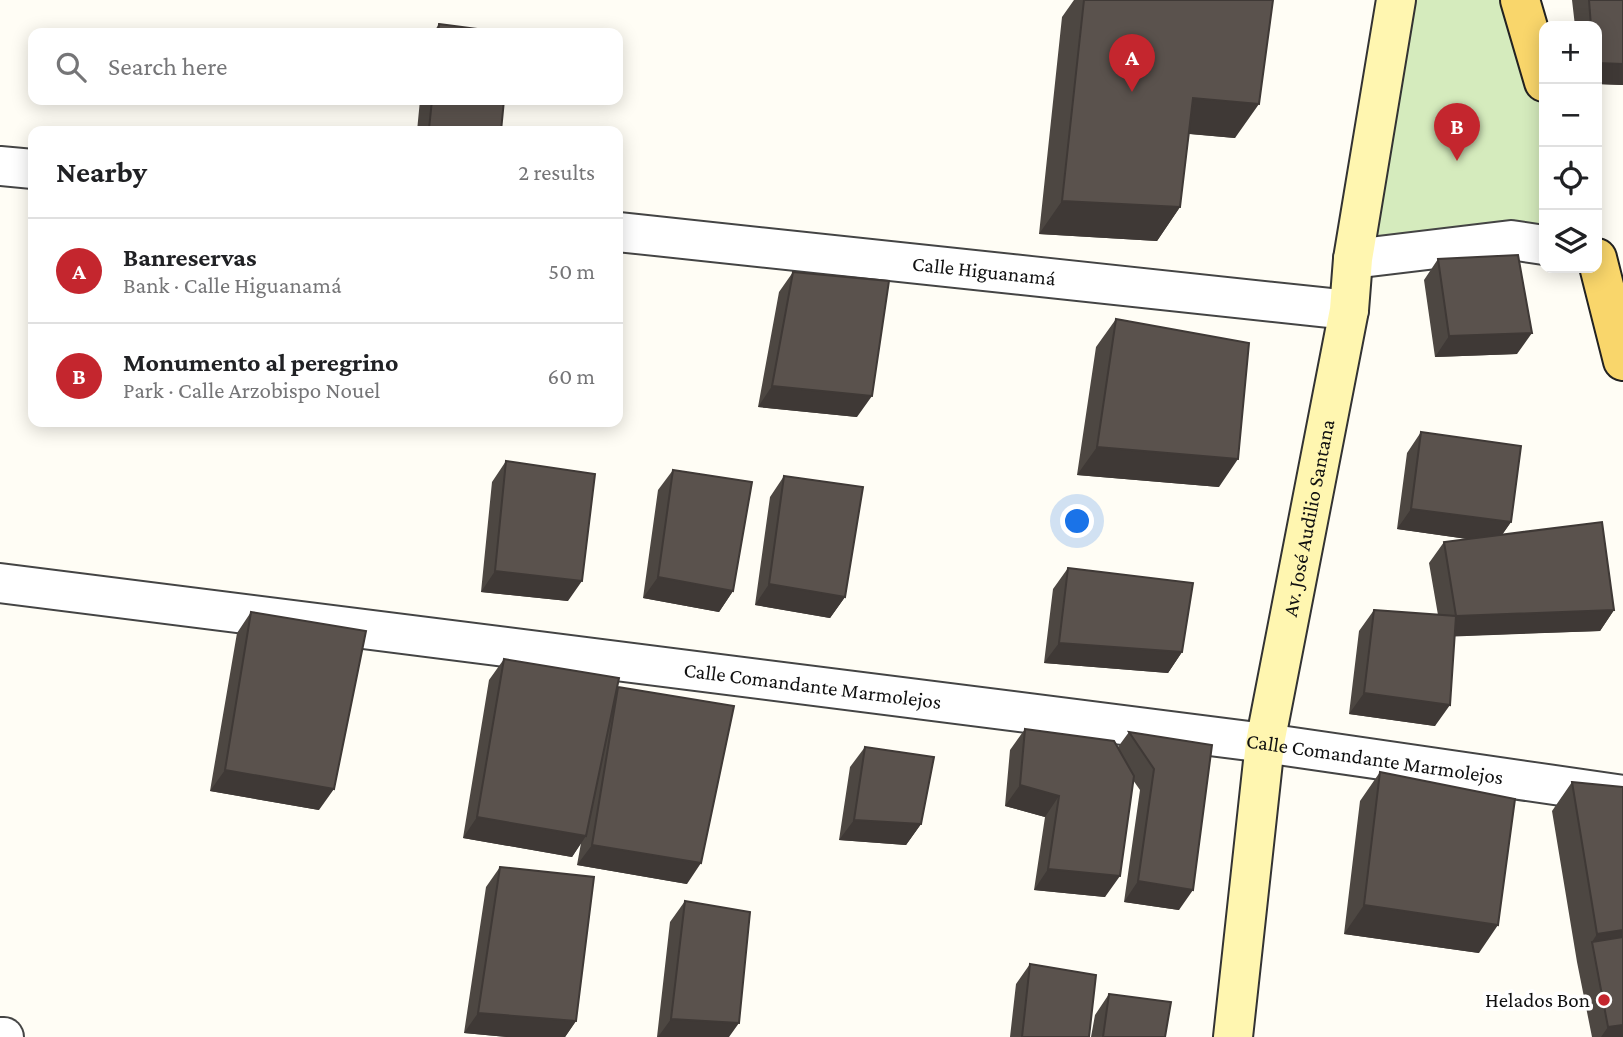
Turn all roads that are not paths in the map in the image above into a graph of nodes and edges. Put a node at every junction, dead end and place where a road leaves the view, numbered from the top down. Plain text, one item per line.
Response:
1 (1396, 0) edge
2 (1520, 0) edge
3 (1539, 65) edge
4 (0, 166) edge
5 (28, 169) edge
6 (623, 233) edge
7 (1539, 244) edge
8 (1353, 259) junction
9 (1604, 267) edge
10 (1349, 310) junction
11 (1623, 361) edge
12 (0, 583) edge
13 (1265, 743) junction
14 (1623, 795) edge
15 (1233, 1037) edge

1 - 8 main road, Av. José Audilio Santana
2 - 3 main road
4 - 5 street
6 - 10 street, Calle Higuanamá
7 - 8 street
8 - 10 main road, Av. José Audilio Santana
9 - 11 main road
10 - 13 main road, Av. José Audilio Santana
12 - 13 street, Calle Comandante Marmolejos
13 - 14 street, Calle Comandante Marmolejos
13 - 15 main road, Av. José Audilio Santana

